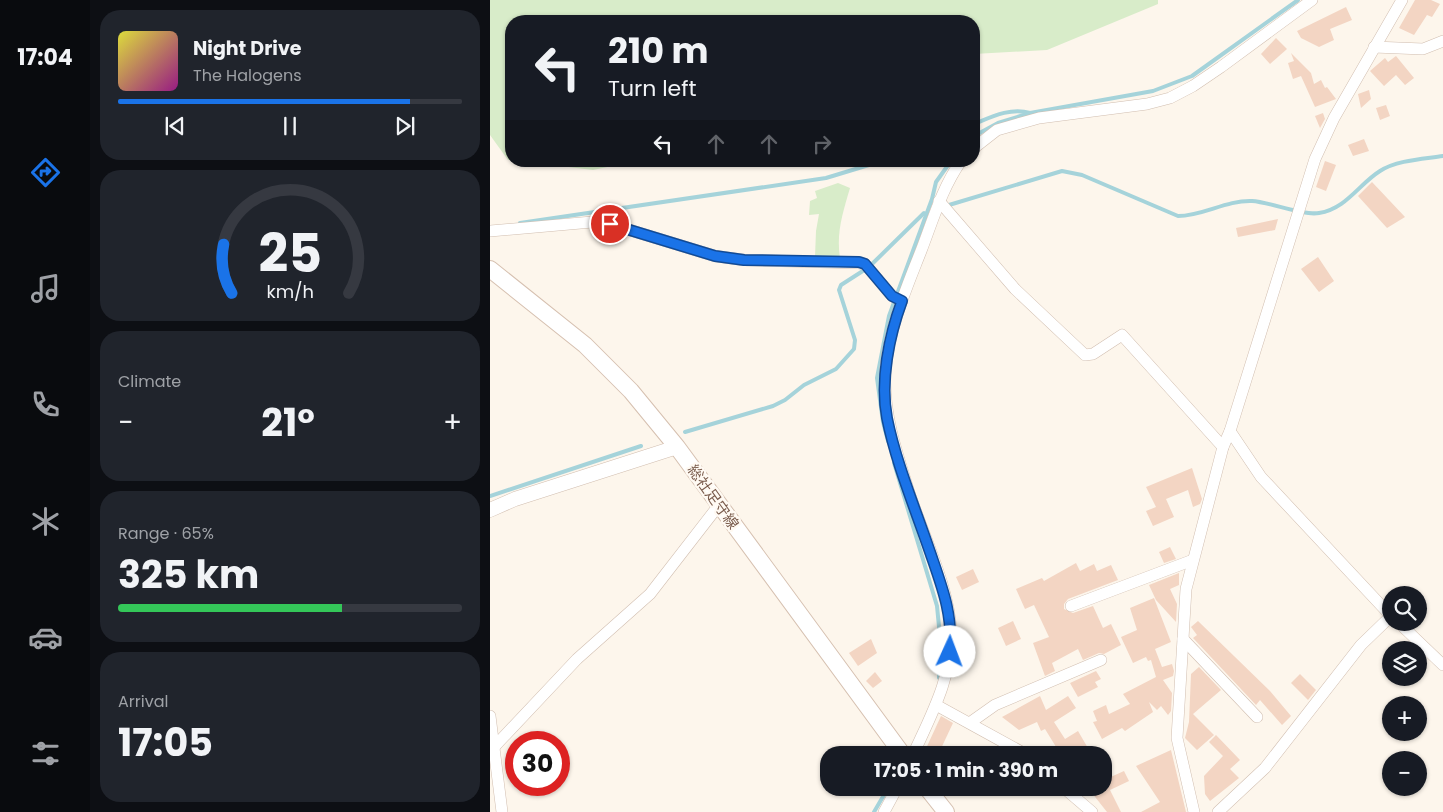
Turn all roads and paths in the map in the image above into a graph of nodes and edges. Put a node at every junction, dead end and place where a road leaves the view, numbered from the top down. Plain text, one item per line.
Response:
1 (1312, 0) edge
2 (1402, 0) edge
3 (1443, 41) edge
4 (1374, 47) junction
5 (980, 143) edge
6 (958, 167) edge
7 (939, 202) junction
8 (490, 231) edge
9 (490, 270) edge
10 (897, 299) junction
11 (1230, 431) junction
12 (677, 447) junction
13 (1223, 447) junction
14 (719, 505) junction
15 (490, 510) edge
16 (1193, 560) junction
17 (1070, 606) dead end
18 (1382, 606) edge
19 (1382, 624) edge
20 (1407, 631) edge
21 (1183, 639) junction
22 (1102, 660) dead end
23 (1443, 665) edge
24 (936, 705) junction
25 (490, 716) edge
26 (1257, 717) dead end
27 (971, 722) junction
28 (494, 746) junction
29 (896, 746) edge
30 (918, 746) edge
31 (1012, 746) edge
32 (893, 796) edge
33 (934, 796) edge
34 (1073, 796) edge
35 (490, 799) edge
36 (501, 810) edge
37 (884, 812) edge
38 (946, 812) edge
39 (1092, 812) edge
40 (1194, 812) edge
41 (1218, 812) edge

1 - 5 street
2 - 4 street
3 - 4 street
4 - 11 street
6 - 7 street
7 - 10 street
7 - 13 street
8 - 10 street
9 - 12 main road, 総社足守線
10 - 24 street
11 - 13 street
11 - 18 street
12 - 14 main road, 総社足守線
12 - 15 street
13 - 16 street
14 - 28 street
14 - 29 main road, 総社足守線
16 - 17 street
16 - 21 street
19 - 41 street
20 - 23 street
21 - 26 street
21 - 40 street
22 - 27 street
24 - 27 street
24 - 30 street
25 - 28 street
27 - 31 street
28 - 36 street
32 - 37 street
33 - 38 main road
34 - 39 street
35 - 36 street

